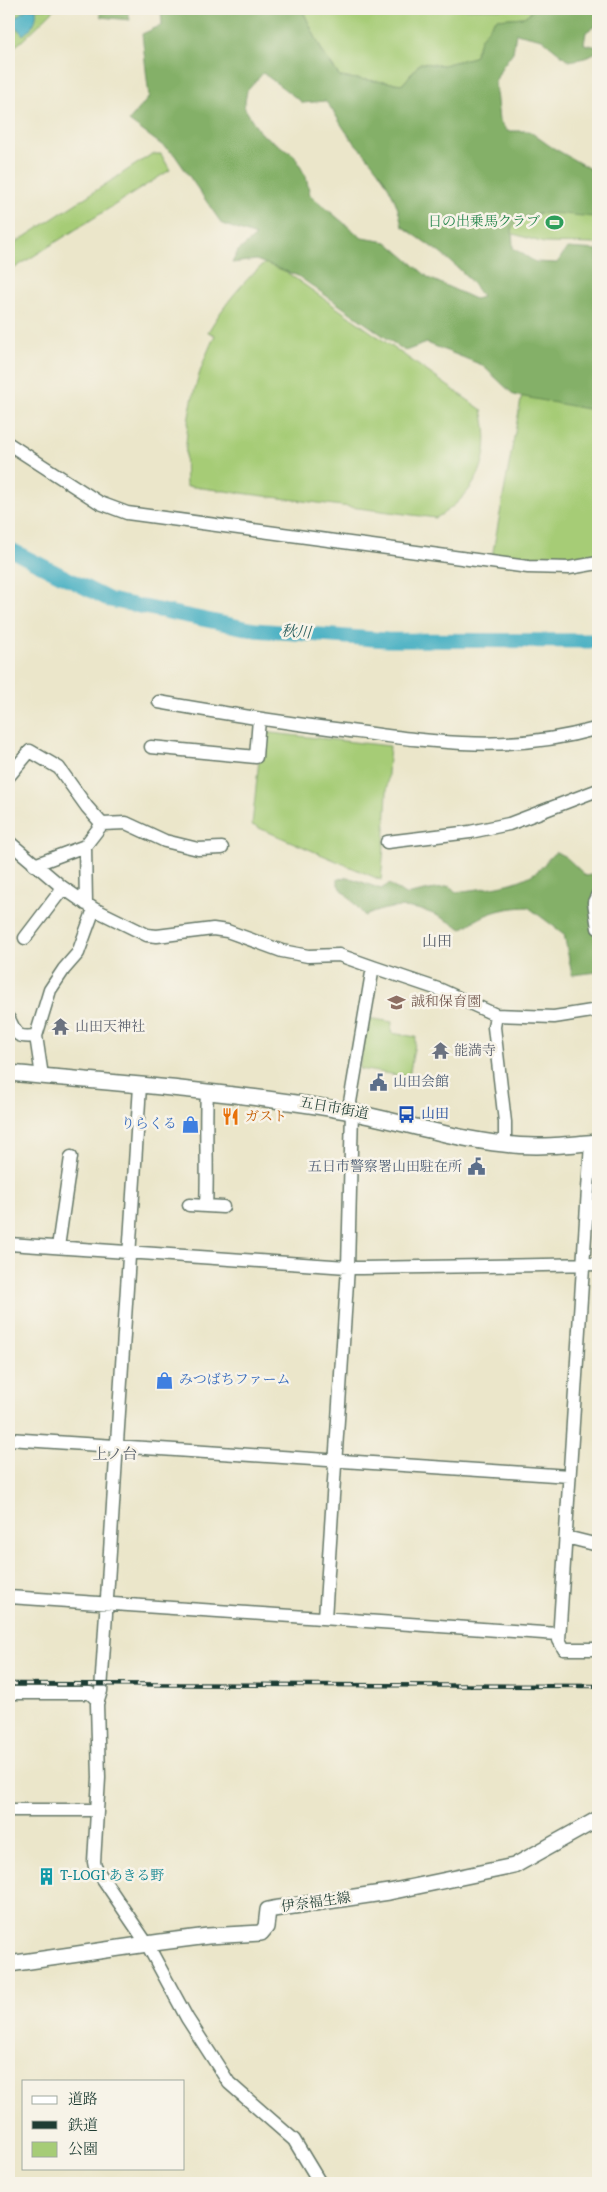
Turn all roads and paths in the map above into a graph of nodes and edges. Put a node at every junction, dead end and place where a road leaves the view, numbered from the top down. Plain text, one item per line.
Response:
1 (9, 444) edge
2 (598, 563) edge
3 (159, 702) dead end
4 (260, 718) junction
5 (598, 732) edge
6 (151, 747) dead end
7 (9, 776) edge
8 (598, 790) edge
9 (102, 824) junction
10 (9, 842) edge
11 (387, 842) dead end
12 (85, 846) junction
13 (222, 848) dead end
14 (34, 865) junction
15 (63, 888) junction
16 (598, 894) edge
17 (90, 906) junction
18 (598, 928) edge
19 (25, 938) dead end
20 (373, 967) junction
21 (598, 1010) edge
22 (496, 1015) junction
23 (9, 1019) edge
24 (36, 1036) junction
25 (9, 1073) edge
26 (42, 1076) junction
27 (140, 1086) junction
28 (207, 1092) junction
29 (352, 1111) junction
30 (595, 1143) edge
31 (505, 1144) junction
32 (70, 1157) dead end
33 (189, 1205) dead end
34 (206, 1206) junction
35 (222, 1207) dead end
36 (9, 1244) edge
37 (58, 1247) junction
38 (129, 1252) junction
39 (582, 1264) junction
40 (598, 1264) edge
41 (348, 1267) junction
42 (9, 1439) edge
43 (117, 1446) junction
44 (335, 1460) junction
45 (569, 1476) junction
46 (566, 1536) junction
47 (598, 1545) edge
48 (9, 1597) edge
49 (106, 1604) junction
50 (325, 1618) junction
51 (558, 1634) junction
52 (598, 1649) edge
53 (9, 1693) edge
54 (97, 1700) junction
55 (9, 1810) edge
56 (96, 1810) junction
57 (598, 1819) edge
58 (147, 1944) junction
59 (9, 1964) edge
60 (320, 2183) edge

1 - 2 street
3 - 4 street
4 - 5 street
4 - 6 street
7 - 9 street
8 - 11 street
9 - 12 street
9 - 13 street
10 - 14 street
12 - 14 street
12 - 17 street
14 - 15 street
15 - 17 street
15 - 19 street
16 - 18 street
17 - 20 street
17 - 24 street
20 - 22 street
20 - 29 street
21 - 22 street
22 - 31 street
23 - 24 street
24 - 26 street
25 - 26 main road, 五日市街道
26 - 27 main road, 五日市街道
27 - 28 main road, 五日市街道
27 - 38 street
28 - 29 main road, 五日市街道
28 - 34 street
29 - 31 main road, 五日市街道
29 - 41 street
30 - 31 main road, 五日市街道
30 - 39 street
32 - 37 street
33 - 34 street
34 - 35 street
36 - 37 street
37 - 38 street
38 - 41 street
38 - 43 street
39 - 40 street
39 - 41 street
39 - 45 street
41 - 44 street
42 - 43 street
43 - 44 street
43 - 49 street
44 - 45 street
44 - 50 street
45 - 46 street
46 - 47 street
46 - 51 street
48 - 49 street
49 - 50 street
49 - 54 street
50 - 51 street
51 - 52 street
53 - 54 street
54 - 56 street
55 - 56 street
56 - 58 street
57 - 58 main road, 伊奈福生線
58 - 59 main road, 伊奈福生線
58 - 60 street

